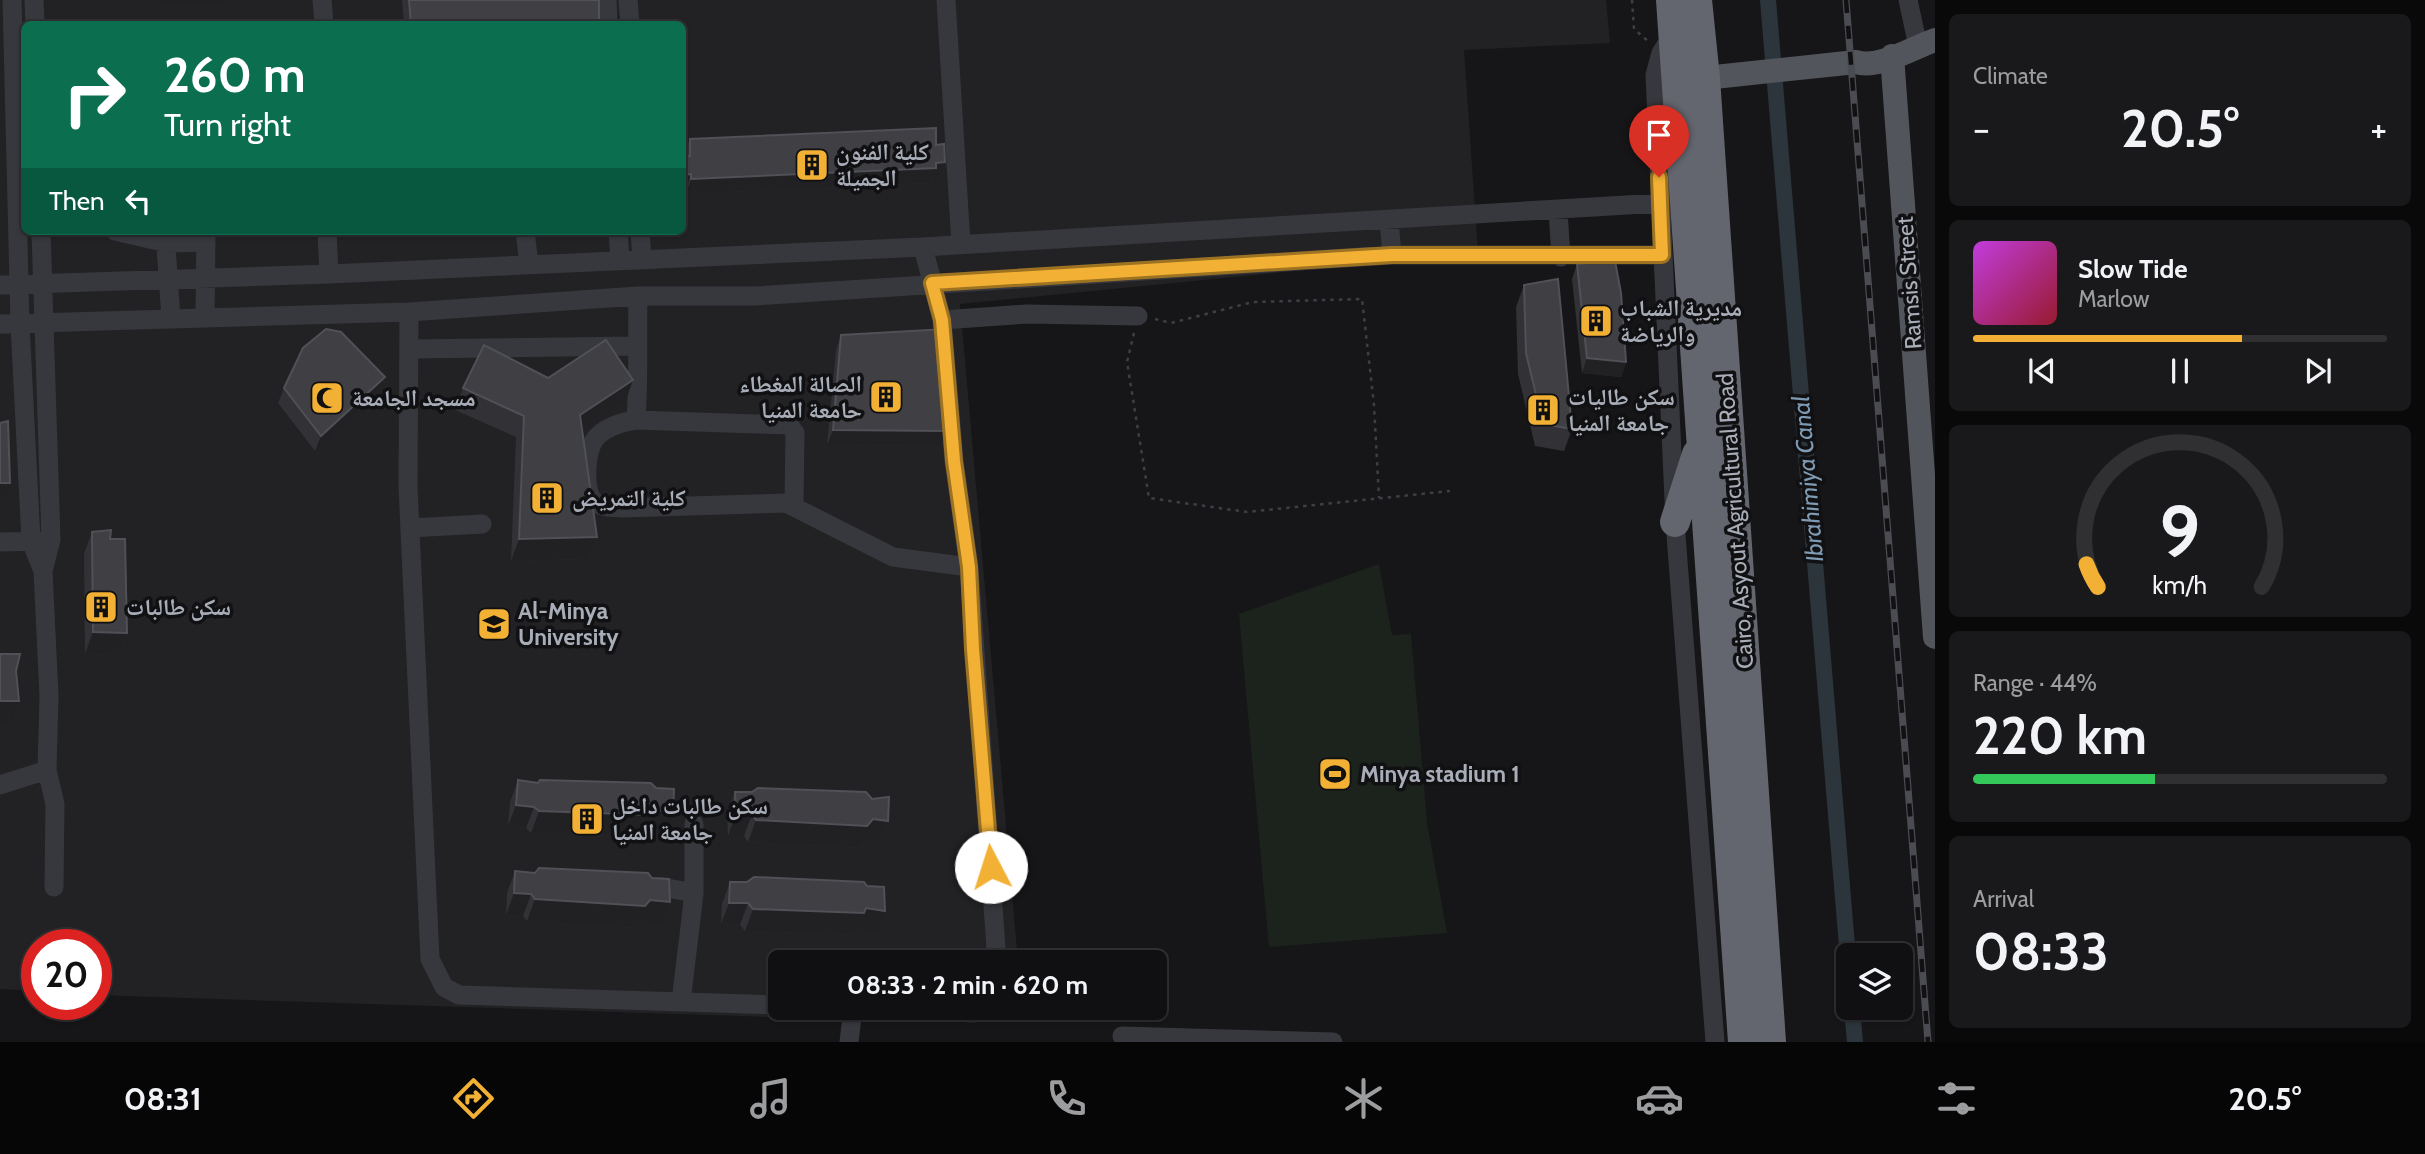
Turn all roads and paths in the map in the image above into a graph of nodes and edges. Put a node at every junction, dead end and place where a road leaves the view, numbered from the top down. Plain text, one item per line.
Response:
1 (12, 0) edge
2 (34, 0) edge
3 (322, 0) edge
4 (607, 0) edge
5 (628, 0) edge
6 (946, 0) edge
7 (1632, 0) edge
8 (1671, 0) edge
9 (1697, 0) edge
10 (1908, 0) edge
11 (35, 21) edge
12 (324, 21) edge
13 (608, 21) edge
14 (630, 21) edge
15 (1634, 29) dead end
16 (1675, 32) junction
17 (1927, 43) edge
18 (1892, 56) junction
19 (1719, 76) junction
20 (1660, 203) junction
21 (1558, 211) junction
22 (1389, 220) junction
23 (41, 235) edge
24 (327, 235) edge
25 (525, 235) edge
26 (618, 235) edge
27 (640, 235) edge
28 (166, 237) edge
29 (205, 237) edge
30 (961, 244) junction
31 (922, 247) junction
32 (1392, 255) junction
33 (1662, 255) junction
34 (1561, 257) junction
35 (642, 259) junction
36 (620, 260) junction
37 (529, 265) junction
38 (328, 274) junction
39 (204, 277) junction
40 (170, 278) junction
41 (932, 283) junction
42 (20, 284) junction
43 (43, 284) junction
44 (0, 285) edge
45 (638, 296) junction
46 (409, 312) junction
47 (205, 316) junction
48 (1139, 316) junction
49 (171, 318) junction
50 (942, 320) junction
51 (45, 322) junction
52 (10, 324) edge
53 (636, 346) junction
54 (409, 349) junction
55 (636, 420) junction
56 (1702, 440) junction
57 (1450, 491) dead end
58 (1379, 498) junction
59 (794, 505) junction
60 (1675, 522) junction
61 (482, 524) dead end
62 (410, 528) junction
63 (41, 541) junction
64 (0, 542) edge
65 (969, 567) junction
66 (1935, 637) edge
67 (47, 770) junction
68 (0, 785) edge
69 (694, 824) dead end
70 (54, 887) dead end
71 (662, 887) edge
72 (694, 893) junction
73 (996, 950) edge
74 (1766, 968) junction
75 (1723, 969) junction
76 (681, 1002) junction
77 (768, 1005) edge
78 (852, 1020) edge
79 (1122, 1037) dead end
80 (1200, 1040) edge
81 (1280, 1041) edge
82 (849, 1042) edge
83 (1332, 1042) edge
84 (1715, 1042) edge
85 (1743, 1042) edge
86 (1771, 1042) edge

1 - 42 street
2 - 11 street
3 - 12 street
4 - 13 street
5 - 14 street
6 - 30 street
7 - 15 path
8 - 16 highway, Cairo, Asyout Agricultural Road
9 - 19 highway, Cairo, Asyout Agricultural Road
10 - 17 street
16 - 20 street, Cairo, Asyout Agricultural Road
16 - 56 highway, Cairo, Asyout Agricultural Road
17 - 18 main road
18 - 19 main road
18 - 66 main road, Ramsis Street
19 - 74 highway, Cairo, Asyout Agricultural Road
20 - 21 street
20 - 33 street, Cairo, Asyout Agricultural Road
21 - 22 street
21 - 34 street
22 - 30 street
22 - 32 street
23 - 43 street
24 - 38 street
25 - 37 street
26 - 36 street
27 - 35 street
28 - 29 street
28 - 40 street
29 - 39 street
30 - 31 street
31 - 35 street
31 - 41 street
32 - 34 street
32 - 41 street
33 - 34 street
33 - 60 street, Cairo, Asyout Agricultural Road
35 - 36 street
36 - 37 street
37 - 38 street
38 - 39 street
39 - 40 street
39 - 47 street
40 - 43 street
40 - 49 street
41 - 45 street
41 - 50 street
42 - 43 street
42 - 44 street
42 - 52 street
43 - 51 street
45 - 46 street
45 - 53 street
46 - 47 street
46 - 54 street
47 - 49 street
48 - 50 street
48 - 58 path
48 - 58 path
49 - 51 street
50 - 65 street
51 - 52 street
51 - 63 street
52 - 63 street
53 - 54 street
53 - 55 street
54 - 62 street
55 - 59 street
55 - 59 street
56 - 60 highway
56 - 75 highway, Cairo, Asyout Agricultural Road
57 - 58 path
59 - 65 street
60 - 75 street, Cairo, Asyout Agricultural Road
61 - 62 street
62 - 76 street
63 - 64 street
63 - 67 street
65 - 73 street
67 - 68 street
67 - 70 street
69 - 72 street
71 - 72 street
72 - 76 street
74 - 75 highway
74 - 86 highway, Cairo, Asyout Agricultural Road
75 - 84 street, Cairo, Asyout Agricultural Road
75 - 85 highway, Cairo, Asyout Agricultural Road
76 - 77 street
78 - 82 street
79 - 80 street
80 - 81 street
81 - 83 street

